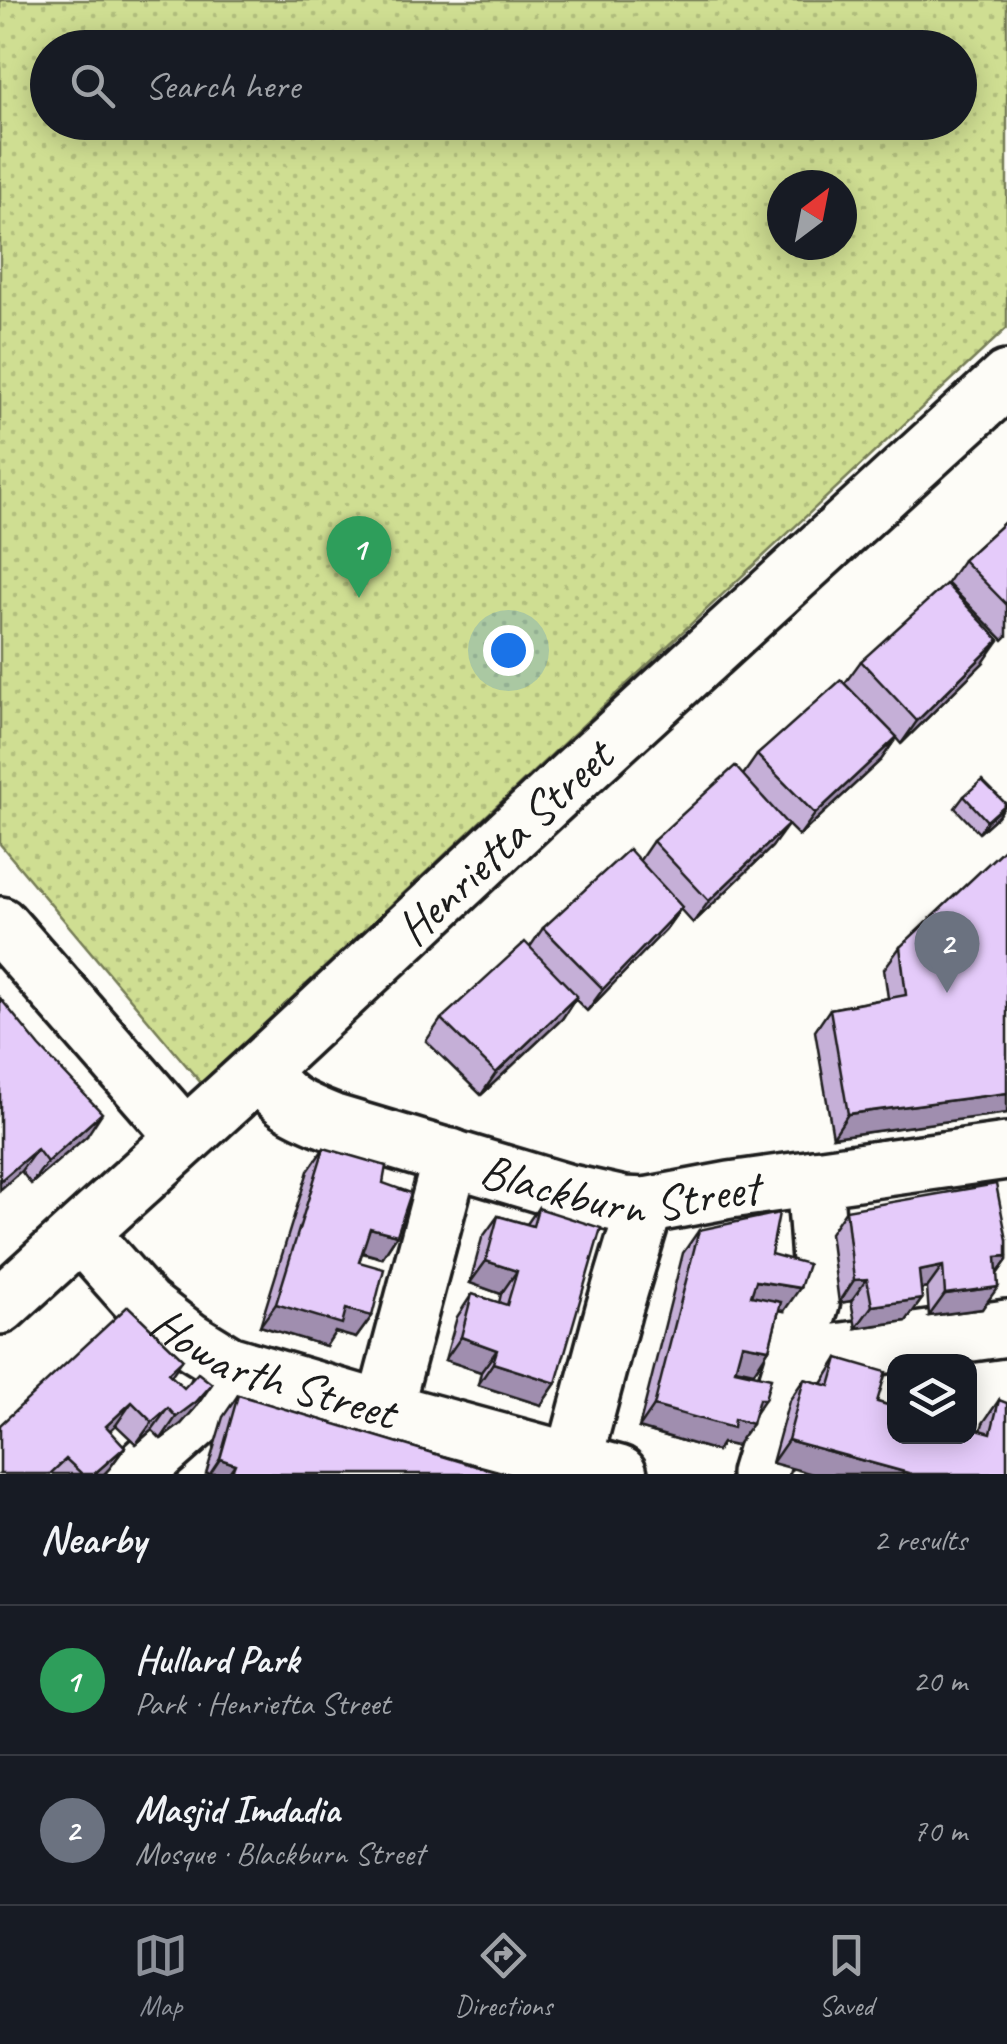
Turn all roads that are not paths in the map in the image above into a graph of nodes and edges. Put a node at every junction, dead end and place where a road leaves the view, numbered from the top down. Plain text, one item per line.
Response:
1 (1007, 379) edge
2 (0, 925) edge
3 (259, 1070) junction
4 (185, 1137) junction
5 (1007, 1152) edge
6 (451, 1157) junction
7 (814, 1178) junction
8 (645, 1206) junction
9 (81, 1234) junction
10 (3, 1295) edge
11 (1007, 1328) edge
12 (794, 1358) junction
13 (228, 1364) junction
14 (384, 1410) junction
15 (587, 1470) edge
16 (134, 1474) edge
17 (759, 1474) edge

1 - 3 street, Henrietta Street
2 - 4 street
3 - 4 street, Henrietta Street
3 - 6 street, Blackburn Street
4 - 9 street, Henrietta Street
5 - 7 street, Blackburn Street
6 - 8 street, Blackburn Street
6 - 14 street
7 - 8 street, Blackburn Street
7 - 12 street
8 - 15 street
9 - 10 street, Henrietta Street
9 - 13 street, Howarth Street
11 - 12 street
12 - 17 street
13 - 14 street, Howarth Street
13 - 16 street
14 - 15 street, Howarth Street

